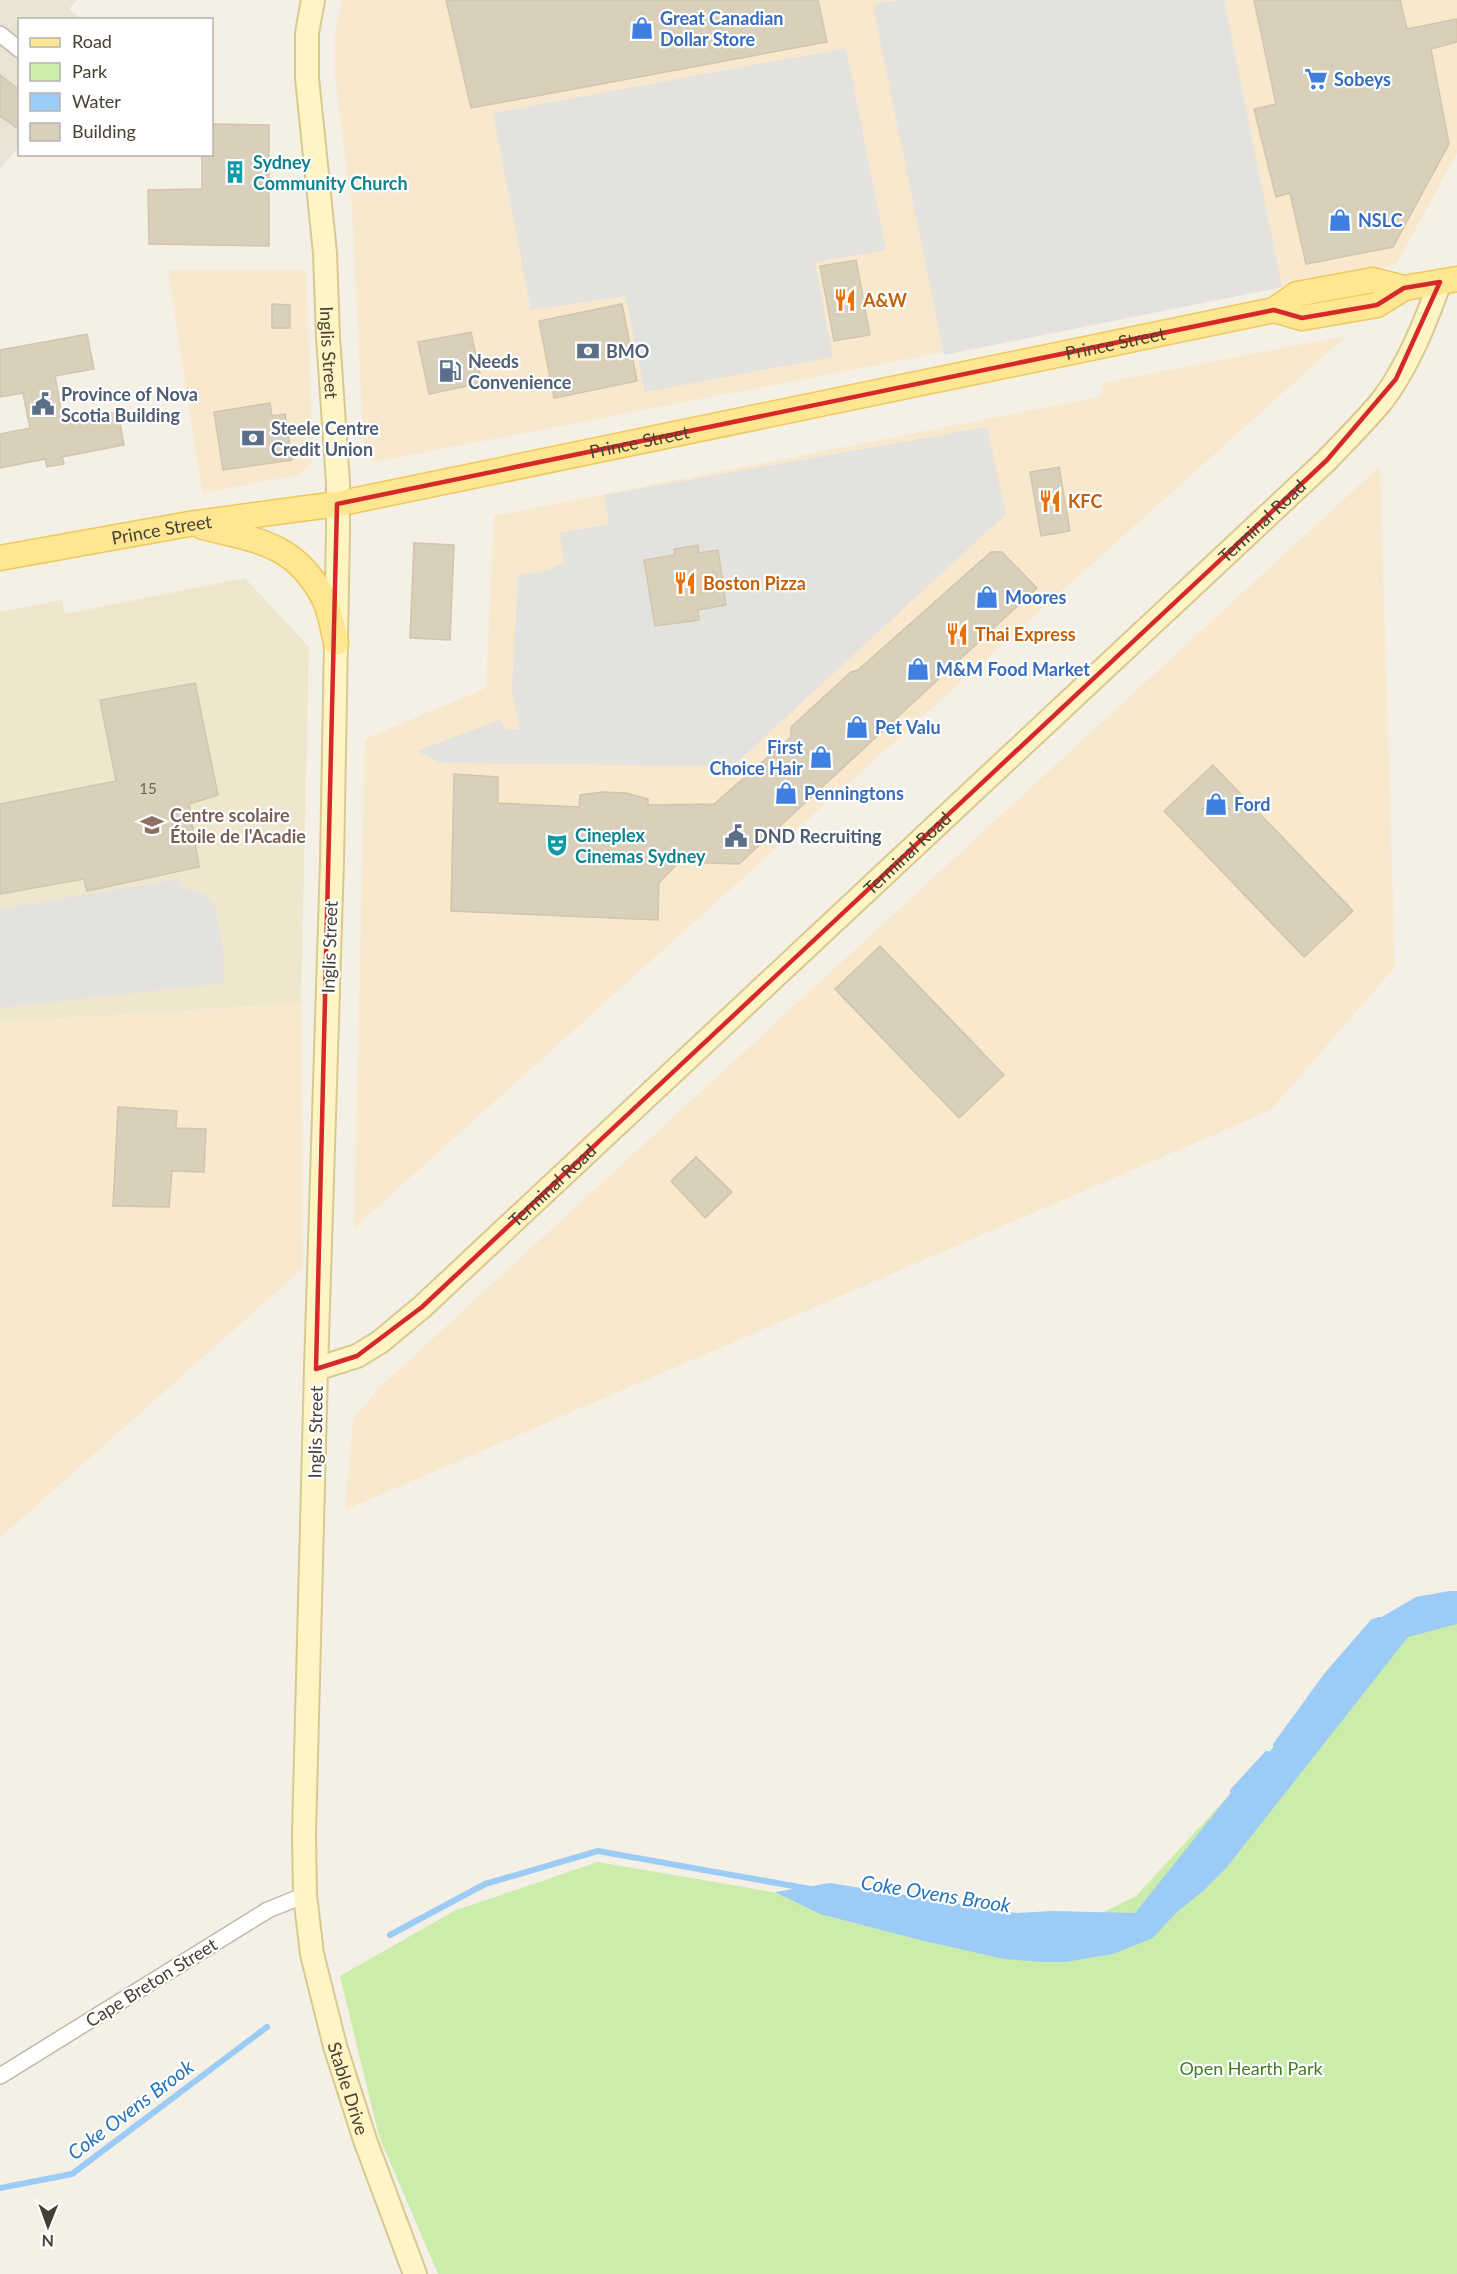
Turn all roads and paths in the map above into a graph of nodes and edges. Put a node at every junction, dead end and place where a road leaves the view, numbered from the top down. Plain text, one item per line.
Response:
1 (313, 0) edge
2 (0, 34) edge
3 (18, 48) edge
4 (1448, 281) edge
5 (338, 504) junction
6 (189, 524) junction
7 (0, 558) edge
8 (336, 643) junction
9 (316, 1368) junction
10 (305, 1895) junction
11 (0, 2076) edge
12 (416, 2274) edge

1 - 5 street, Inglis Street
2 - 3 street
4 - 5 main road, Prince Street
4 - 9 street, Terminal Road
5 - 6 main road, Prince Street
5 - 8 street, Inglis Street
6 - 7 main road, Prince Street
6 - 8 main road
8 - 9 street, Inglis Street
9 - 10 street, Inglis Street
10 - 11 street, Cape Breton Street
10 - 12 street, Stable Drive

